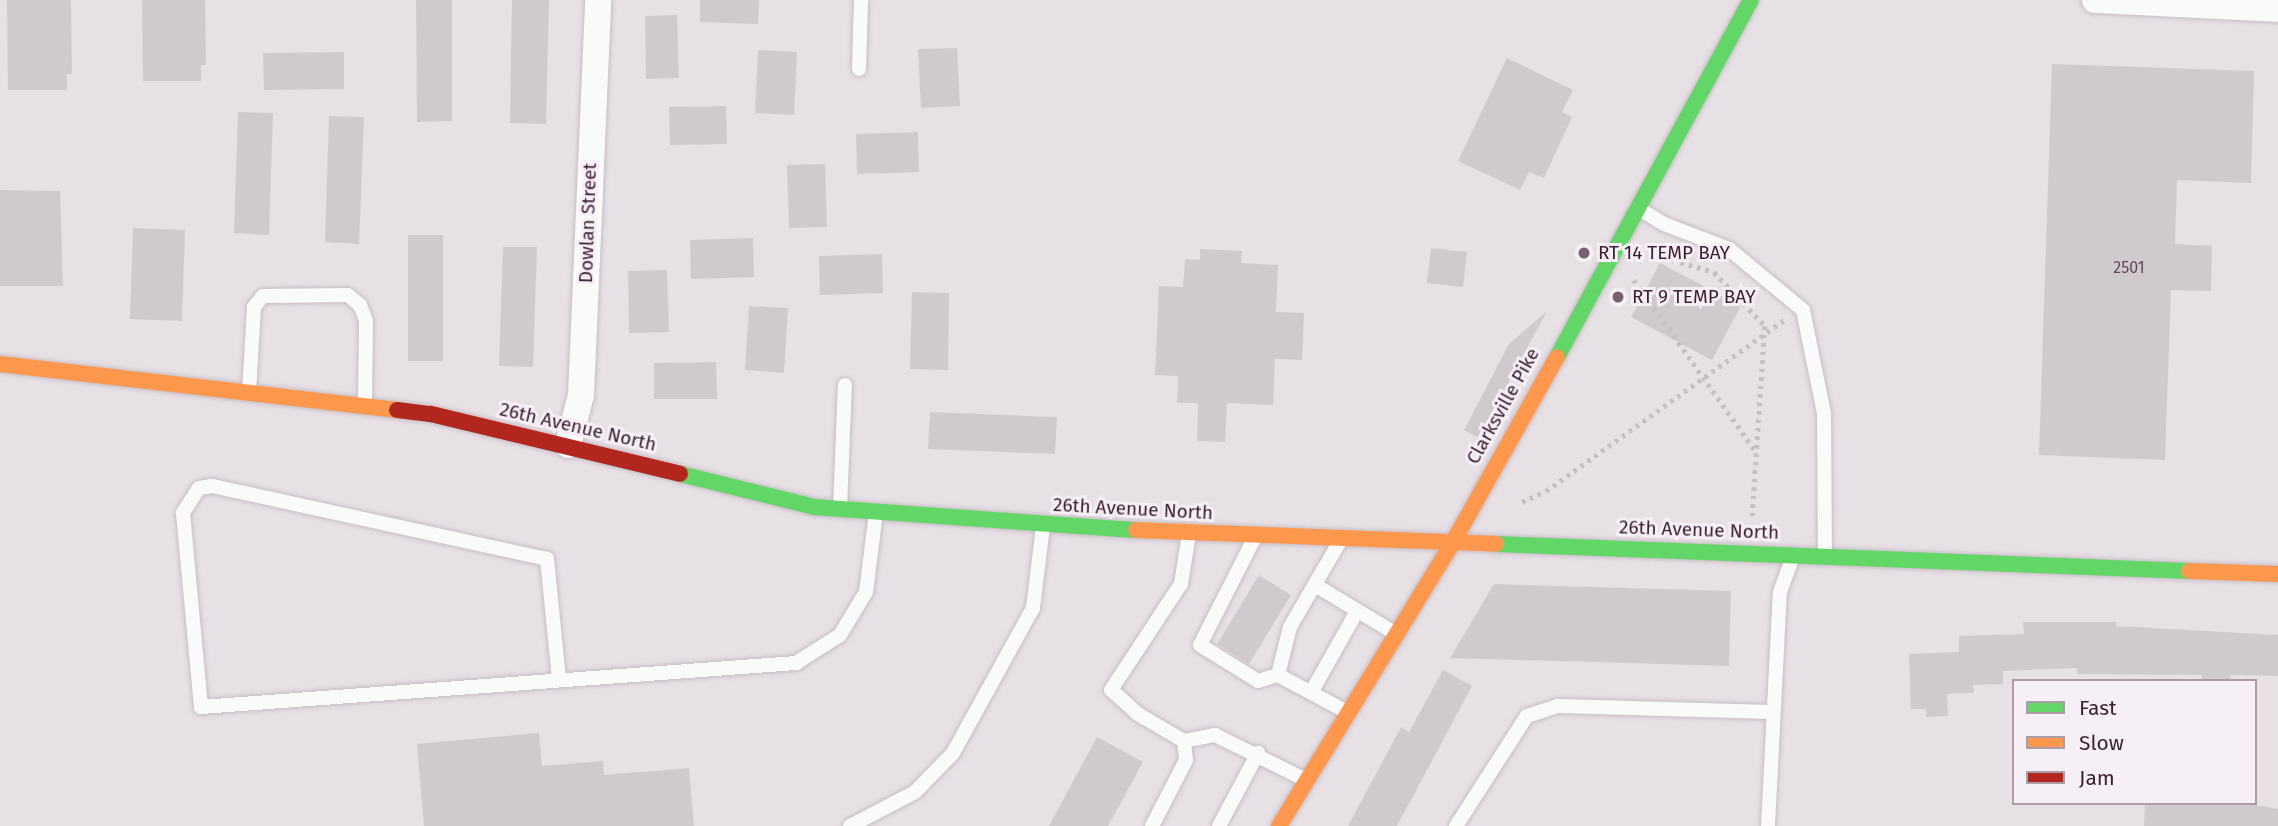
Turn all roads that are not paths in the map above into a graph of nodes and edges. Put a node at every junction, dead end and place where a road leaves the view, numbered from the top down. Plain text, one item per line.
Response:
1 (597, 0) edge
2 (861, 0) edge
3 (1751, 0) edge
4 (2095, 0) edge
5 (2278, 9) edge
6 (859, 69) dead end
7 (1640, 209) junction
8 (0, 364) edge
9 (845, 385) dead end
10 (249, 393) junction
11 (365, 407) junction
12 (568, 445) junction
13 (840, 509) junction
14 (876, 512) junction
15 (1043, 526) junction
16 (1189, 533) junction
17 (1256, 535) junction
18 (1341, 540) junction
19 (1452, 544) junction
20 (1793, 554) junction
21 (1825, 555) junction
22 (2278, 574) edge
23 (1315, 585) junction
24 (1357, 611) junction
25 (1397, 634) junction
26 (1278, 675) junction
27 (559, 678) junction
28 (1312, 691) junction
29 (1773, 712) junction
30 (1348, 713) junction
31 (1184, 741) junction
32 (1258, 753) junction
33 (1307, 780) junction
34 (850, 826) edge
35 (1152, 826) edge
36 (1219, 826) edge
37 (1279, 826) edge
38 (1456, 826) edge
39 (1768, 826) edge

1 - 12 street, Dowlan Street
2 - 6 lane
3 - 7 street, Clarksville Pike
4 - 5 street
7 - 19 street, Clarksville Pike
7 - 21 lane
8 - 10 street, 26th Avenue North
9 - 13 lane
10 - 11 street, 26th Avenue North
10 - 11 lane
11 - 12 street, 26th Avenue North
12 - 13 street, 26th Avenue North
13 - 14 street, 26th Avenue North
14 - 15 street, 26th Avenue North
14 - 27 lane
15 - 16 street, 26th Avenue North
15 - 34 lane
16 - 17 street, 26th Avenue North
16 - 31 lane
17 - 18 street, 26th Avenue North
17 - 26 lane
18 - 19 street, 26th Avenue North
18 - 23 lane
19 - 20 street, 26th Avenue North
19 - 25 street, Clarksville Pike
20 - 21 street, 26th Avenue North
20 - 29 lane
21 - 22 street, 26th Avenue North
23 - 24 lane
23 - 26 lane
24 - 25 lane
24 - 28 lane
25 - 30 street, Clarksville Pike
26 - 28 lane
27 - 27 lane
28 - 30 lane
29 - 38 lane
29 - 39 lane
30 - 33 street, Clarksville Pike
31 - 32 lane
31 - 35 lane
32 - 33 lane
32 - 36 lane
33 - 37 street, Clarksville Pike

